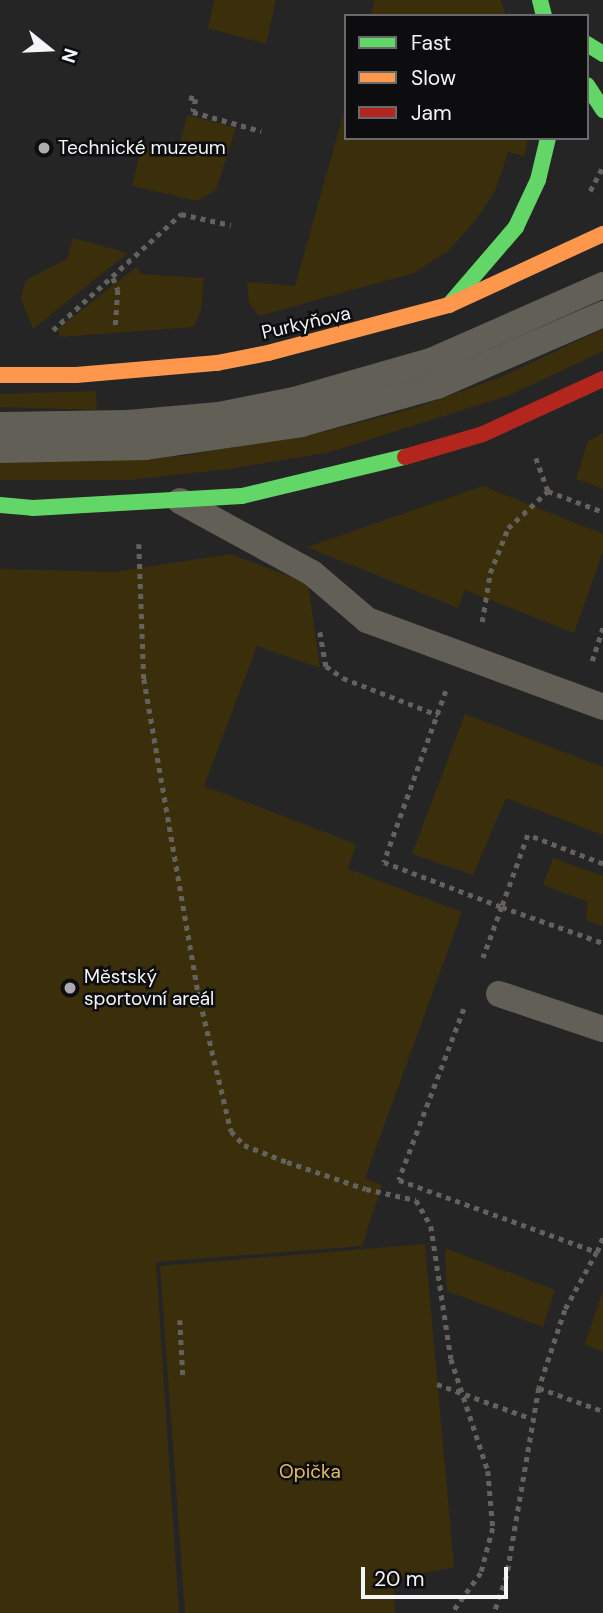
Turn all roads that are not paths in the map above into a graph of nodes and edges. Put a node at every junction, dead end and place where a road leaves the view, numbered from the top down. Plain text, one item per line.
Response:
1 (589, 88) edge
2 (603, 110) edge
3 (548, 140) edge
4 (603, 234) edge
5 (603, 285) edge
6 (449, 306) junction
7 (603, 314) edge
8 (0, 375) edge
9 (603, 379) edge
10 (0, 425) edge
11 (0, 450) edge
12 (180, 502) junction
13 (0, 505) edge
14 (603, 707) edge
15 (499, 994) road end
16 (603, 1029) edge

1 - 2 main road
3 - 6 main road
4 - 6 main road, Purkyňova
5 - 10 lane
6 - 8 main road, Purkyňova
7 - 11 lane
9 - 12 main road
12 - 13 main road
12 - 14 lane
15 - 16 lane

